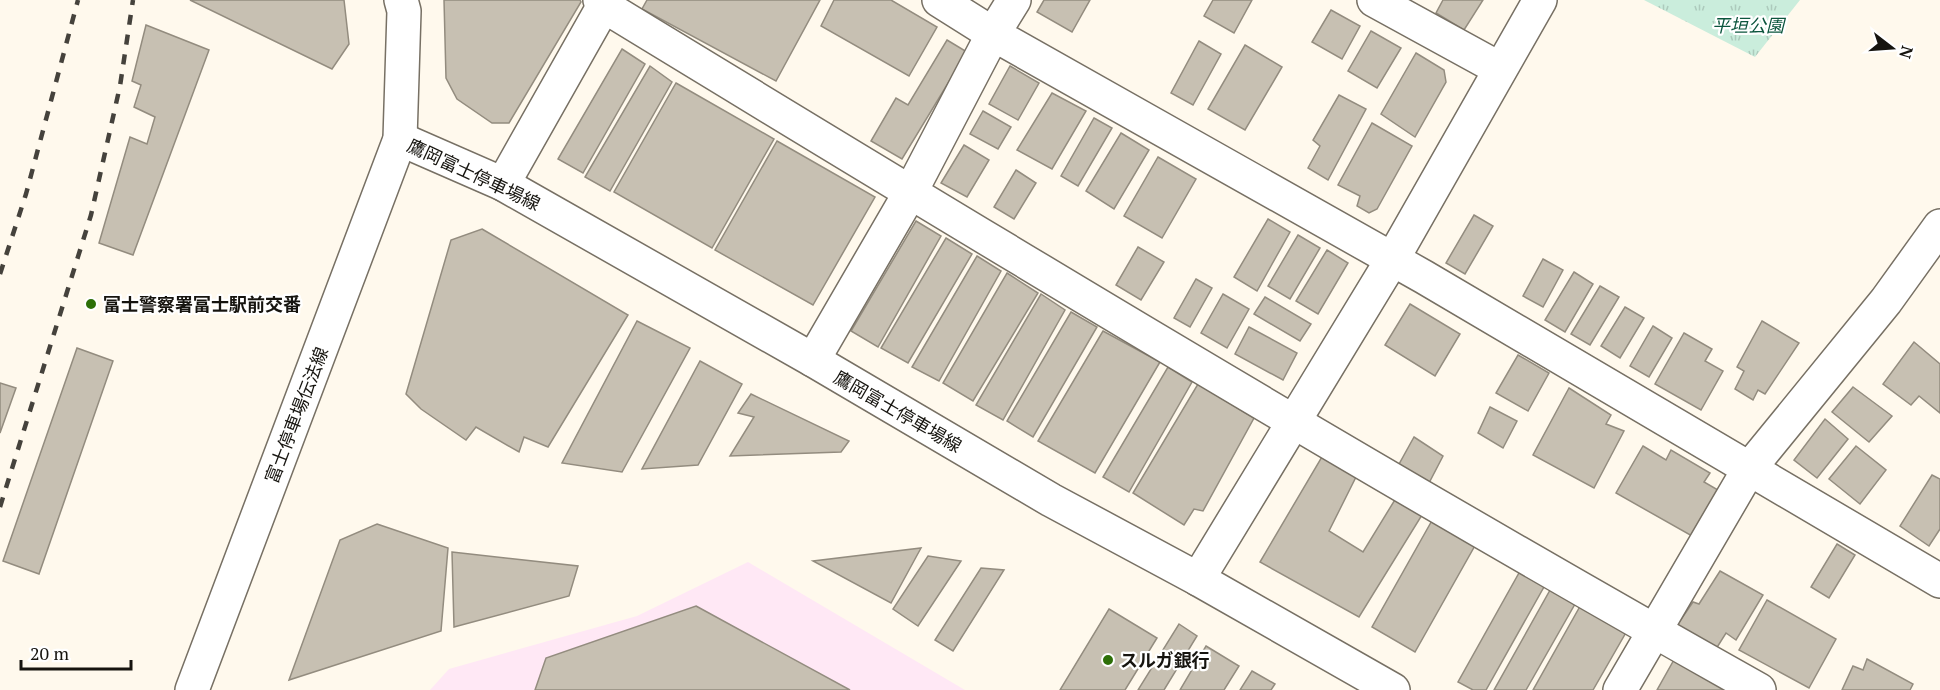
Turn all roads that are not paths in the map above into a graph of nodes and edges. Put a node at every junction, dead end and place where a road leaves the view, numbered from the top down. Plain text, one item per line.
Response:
1 (401, 0) edge
2 (939, 0) edge
3 (1014, 0) edge
4 (1374, 0) edge
5 (1540, 0) edge
6 (604, 2) edge
7 (993, 34) junction
8 (1500, 69) junction
9 (400, 139) junction
10 (503, 184) junction
11 (910, 193) junction
12 (1940, 226) edge
13 (1392, 260) junction
14 (813, 360) junction
15 (1294, 422) junction
16 (1749, 469) junction
17 (1198, 579) junction
18 (1940, 581) edge
19 (1653, 631) junction
20 (192, 690) edge
21 (1393, 690) edge
22 (1620, 690) edge
23 (1759, 690) edge

1 - 9 street, 富士停車場伝法線
2 - 7 street
3 - 7 street
4 - 8 street
5 - 8 street
6 - 10 street
6 - 11 street
7 - 11 street
7 - 13 street
8 - 13 street
9 - 10 street, 鷹岡富士停車場線
9 - 20 street, 富士停車場伝法線
10 - 14 street, 鷹岡富士停車場線
11 - 14 street
11 - 15 street
12 - 16 street
13 - 15 street
13 - 16 street
14 - 17 street, 鷹岡富士停車場線
15 - 17 street
15 - 19 street
16 - 18 street
16 - 19 street
17 - 21 street, 鷹岡富士停車場線
19 - 22 street
19 - 23 street

